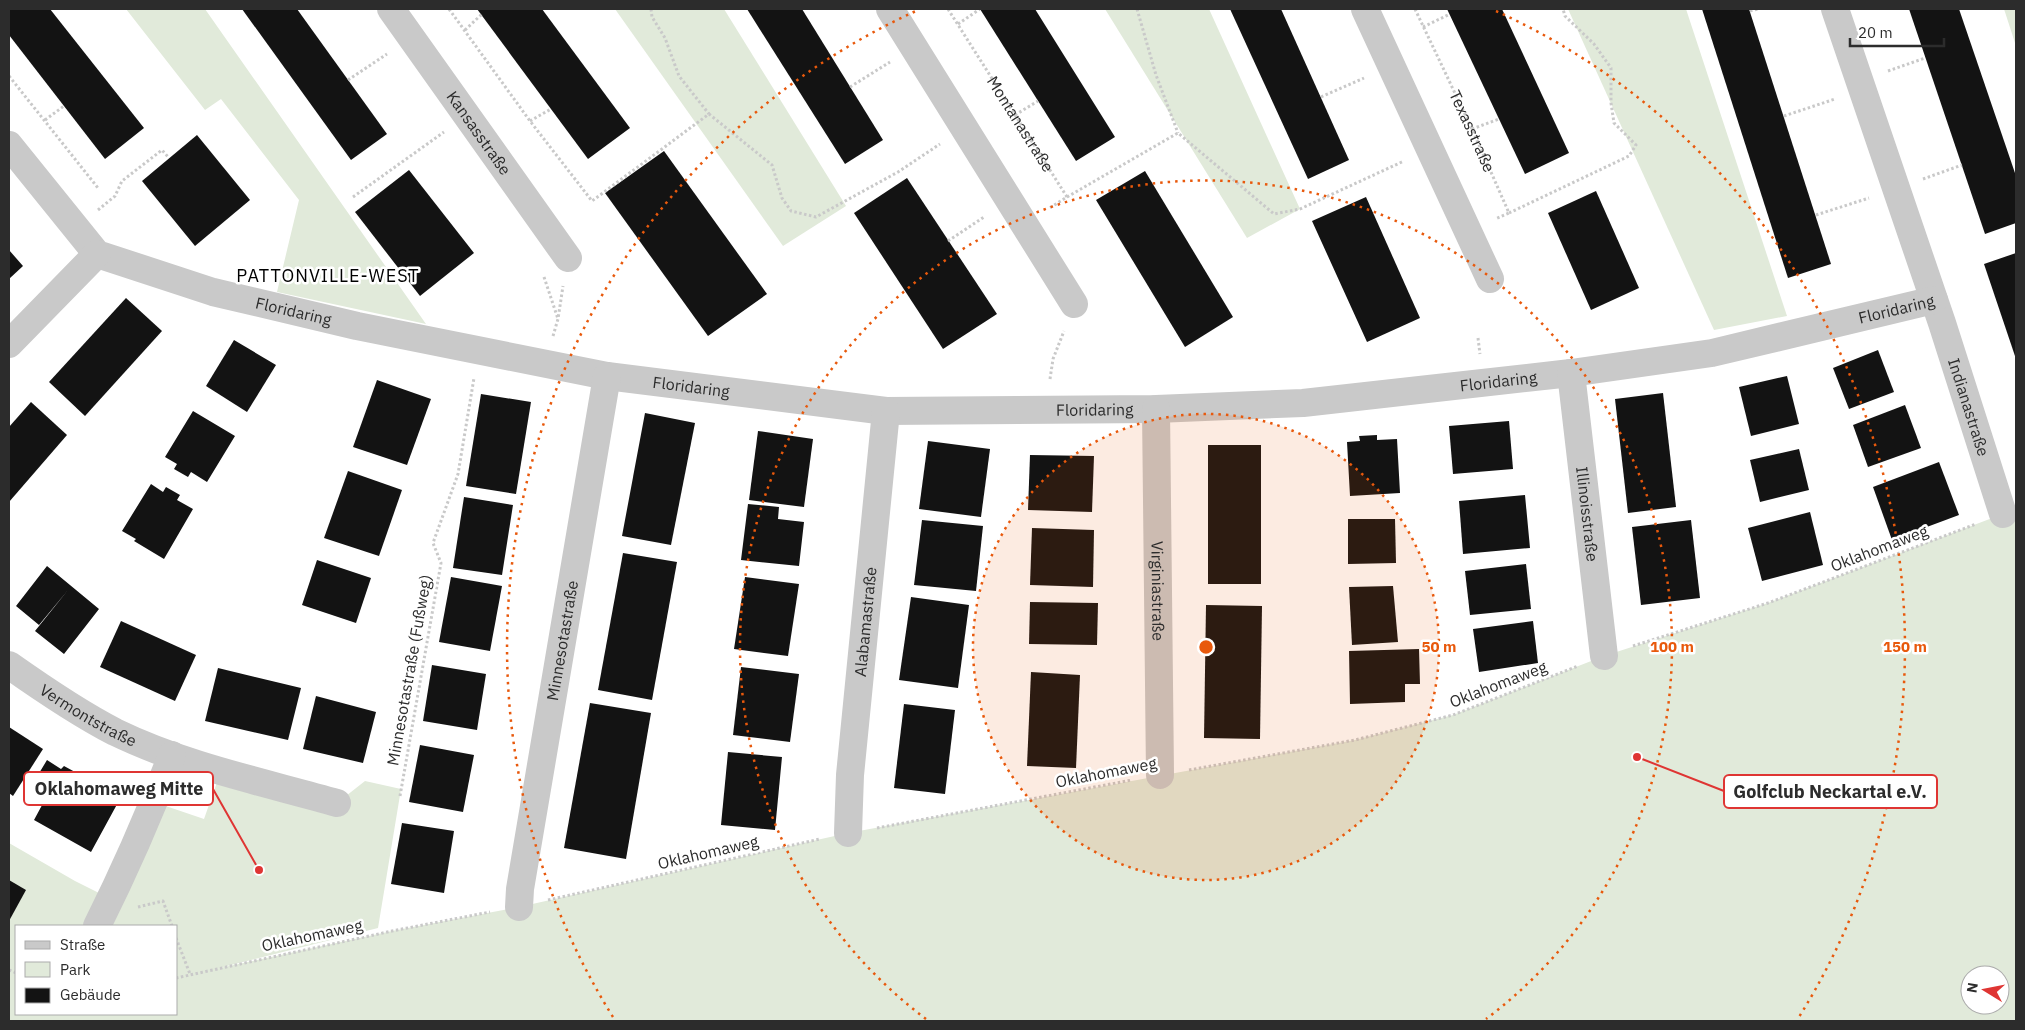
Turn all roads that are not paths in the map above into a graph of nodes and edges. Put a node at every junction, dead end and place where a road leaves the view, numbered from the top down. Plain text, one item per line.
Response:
1 (391, 9) edge
2 (890, 9) edge
3 (1365, 9) edge
4 (1835, 9) edge
5 (9, 145) edge
6 (97, 254) junction
7 (568, 258) dead end
8 (1490, 279) dead end
9 (1934, 300) junction
10 (1074, 304) dead end
11 (9, 344) edge
12 (1570, 373) junction
13 (607, 376) junction
14 (1156, 409) junction
15 (886, 411) junction
16 (2003, 514) road end
17 (1604, 656) road end
18 (9, 665) edge
19 (172, 755) junction
20 (1160, 775) road end
21 (337, 803) dead end
22 (848, 833) road end
23 (519, 907) road end
24 (98, 925) edge

1 - 7 street, Kansasstraße
2 - 10 street
3 - 8 street
4 - 9 street, Floridaring
5 - 6 street
6 - 11 street
6 - 13 street, Floridaring
9 - 12 street, Floridaring
9 - 16 street, Indianastraße
12 - 14 street, Floridaring
12 - 17 street, Illinoisstraße
13 - 15 street, Floridaring
13 - 23 street, Minnesotastraße
14 - 15 street, Floridaring
14 - 20 street, Virginiastraße
15 - 22 street, Alabamastraße
18 - 19 street, Vermontstraße
19 - 21 street, Vermontstraße
19 - 24 street

